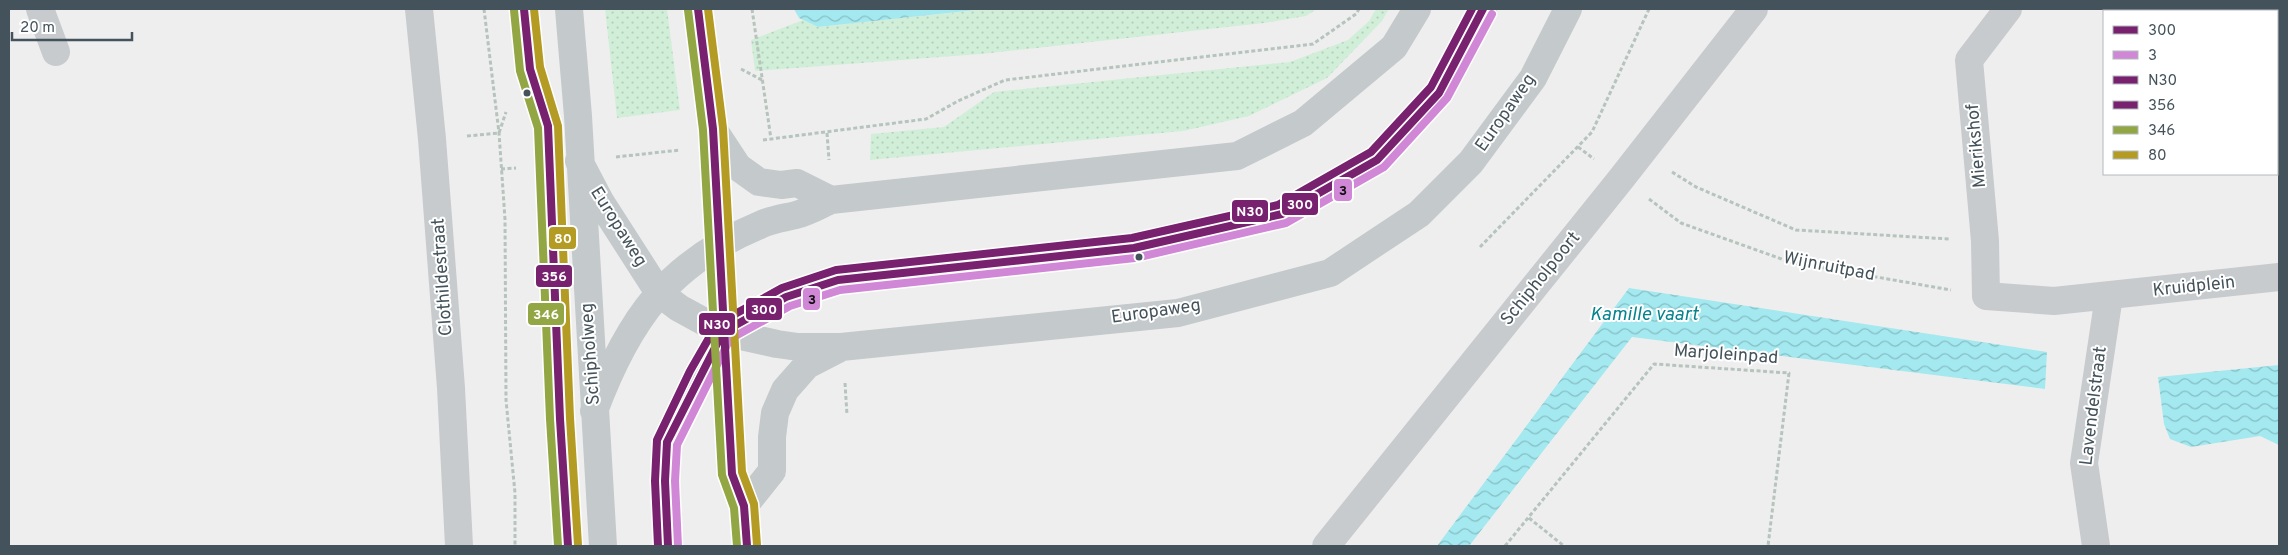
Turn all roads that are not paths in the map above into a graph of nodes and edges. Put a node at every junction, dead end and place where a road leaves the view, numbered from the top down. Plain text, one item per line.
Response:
1 (40, 9) edge
2 (419, 9) edge
3 (524, 9) edge
4 (569, 9) edge
5 (698, 9) edge
6 (1417, 9) edge
7 (1483, 9) edge
8 (1568, 9) edge
9 (1754, 9) edge
10 (2008, 9) edge
11 (56, 52) dead end
12 (548, 126) junction
13 (716, 140) junction
14 (579, 161) junction
15 (831, 200) junction
16 (718, 246) junction
17 (2279, 278) edge
18 (659, 293) junction
19 (2109, 296) junction
20 (724, 332) junction
21 (841, 347) junction
22 (594, 411) junction
23 (744, 506) junction
24 (459, 546) edge
25 (568, 546) edge
26 (603, 546) edge
27 (668, 546) edge
28 (747, 546) edge
29 (1326, 546) edge
30 (2096, 546) edge

1 - 11 street
2 - 24 street, Clothildestraat
3 - 12 street
4 - 14 main road, Schipholweg
5 - 13 main road
6 - 15 main road
7 - 20 street
8 - 21 main road, Europaweg
9 - 29 street, Schipholpoort
10 - 19 street, Mierikshof
12 - 14 street
12 - 25 street
13 - 15 main road
13 - 16 main road
14 - 18 main road, Europaweg
14 - 22 main road, Schipholweg
15 - 16 main road
16 - 18 main road
16 - 20 main road
17 - 19 street, Kruidplein
18 - 20 main road, Europaweg
18 - 22 main road
19 - 30 street, Lavendelstraat
20 - 21 main road, Europaweg
20 - 23 main road
20 - 27 street
21 - 23 main road
22 - 26 main road, Schipholweg
23 - 28 main road

